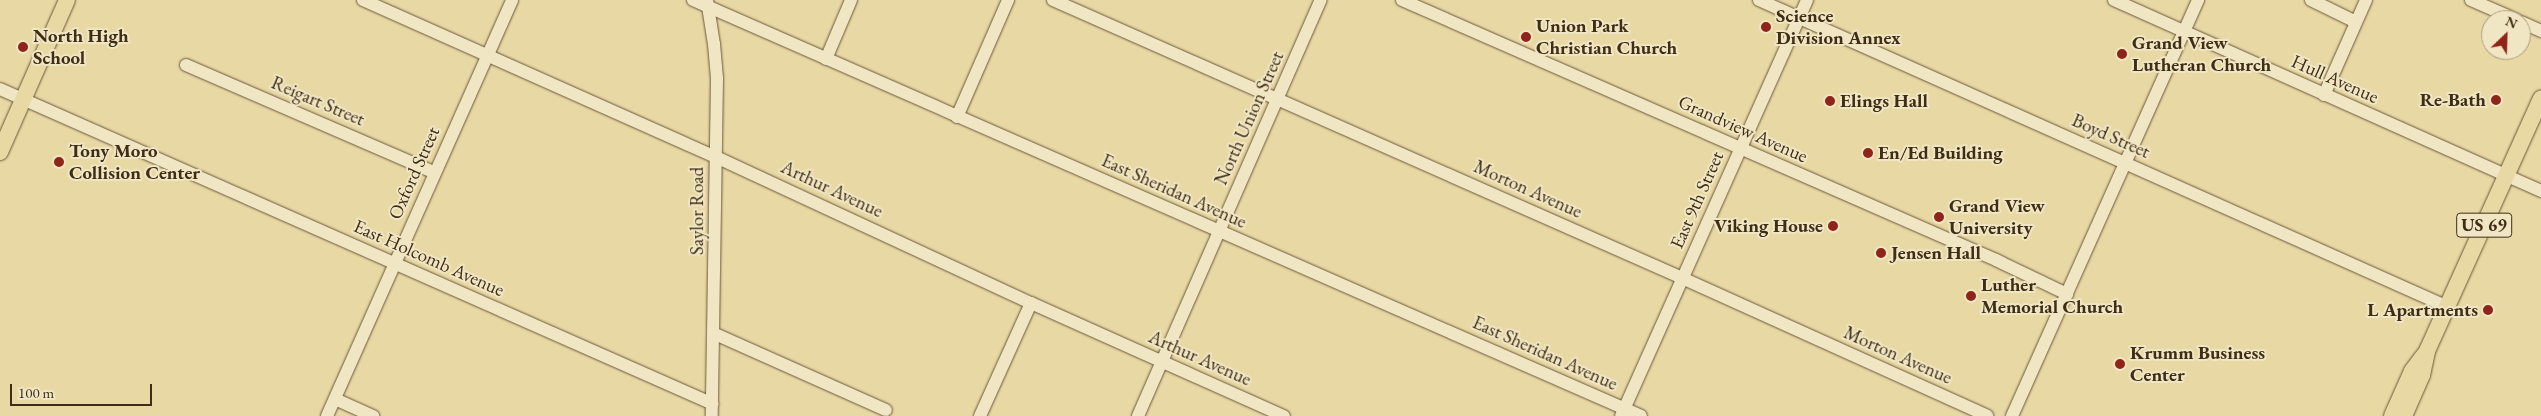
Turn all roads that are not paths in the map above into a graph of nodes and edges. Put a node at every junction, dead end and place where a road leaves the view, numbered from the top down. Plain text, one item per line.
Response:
1 (67, 0) edge
2 (363, 0) edge
3 (512, 0) edge
4 (693, 0) edge
5 (852, 0) edge
6 (1008, 0) edge
7 (1053, 0) edge
8 (1322, 0) edge
9 (1402, 0) edge
10 (1759, 0) edge
11 (1807, 0) edge
12 (2114, 0) edge
13 (2198, 0) edge
14 (2311, 0) edge
15 (2366, 0) edge
16 (2471, 0) edge
17 (707, 3) edge
18 (2494, 10) edge
19 (1799, 18) junction
20 (2356, 22) junction
21 (2184, 31) junction
22 (487, 55) junction
23 (826, 59) junction
24 (186, 65) dead end
25 (0, 90) edge
26 (2324, 95) junction
27 (23, 99) junction
28 (1278, 99) junction
29 (2541, 99) edge
30 (957, 117) junction
31 (1741, 148) junction
32 (0, 152) edge
33 (716, 157) junction
34 (2125, 163) junction
35 (435, 173) junction
36 (2506, 176) junction
37 (2541, 191) edge
38 (1220, 231) junction
39 (394, 264) junction
40 (1682, 278) junction
41 (2067, 294) junction
42 (1031, 302) junction
43 (2448, 307) junction
44 (715, 334) junction
45 (2427, 351) junction
46 (1162, 361) junction
47 (335, 399) junction
48 (712, 410) edge
49 (886, 410) dead end
50 (1622, 412) edge
51 (327, 416) edge
52 (373, 416) edge
53 (980, 416) edge
54 (1138, 416) edge
55 (1284, 416) edge
56 (1641, 416) edge
57 (1987, 416) edge
58 (2012, 416) edge
59 (2392, 416) edge
60 (2404, 416) edge

1 - 27 main road
2 - 22 street, Arthur Avenue
3 - 22 street, Oxford Street
4 - 17 street, East Sheridan Avenue
5 - 23 street
6 - 30 street
7 - 28 street, Morton Avenue
8 - 28 street, North Union Street
9 - 31 street, Grandview Avenue
10 - 19 street, Boyd Street
11 - 19 street, East 9th Street
12 - 21 street, Hull Avenue
13 - 21 street
14 - 20 street
15 - 20 street
16 - 18 street
17 - 23 street, East Sheridan Avenue
17 - 33 street, Saylor Road
19 - 31 street, East 9th Street
19 - 34 street, Boyd Street
20 - 26 street
21 - 26 street, Hull Avenue
21 - 34 street
22 - 33 street, Arthur Avenue
22 - 35 street, Oxford Street
23 - 30 street, East Sheridan Avenue
24 - 35 street, Reigart Street
25 - 27 street, East Holcomb Avenue
26 - 36 street, Hull Avenue
27 - 32 main road
27 - 39 street, East Holcomb Avenue
28 - 38 street, North Union Street
28 - 40 street, Morton Avenue
29 - 36 main road, US 69
30 - 38 street, East Sheridan Avenue
31 - 40 street, East 9th Street
31 - 41 street, Grandview Avenue
33 - 42 street, Arthur Avenue
33 - 44 street, Saylor Road
34 - 41 street
34 - 43 street, Boyd Street
35 - 39 street, Oxford Street
36 - 37 street, Hull Avenue
36 - 43 main road, US 69
38 - 46 street, North Union Street
38 - 50 street, East Sheridan Avenue
39 - 47 street, Oxford Street
39 - 48 street, East Holcomb Avenue
40 - 50 street, East 9th Street
40 - 57 street, Morton Avenue
41 - 58 street
42 - 46 street, Arthur Avenue
42 - 53 street
43 - 45 main road, US 69
44 - 48 street, Saylor Road
44 - 49 street
45 - 59 main road, US 69
45 - 60 main road, US 69
46 - 54 street, North Union Street
46 - 55 street, Arthur Avenue
47 - 51 street, Oxford Street
47 - 52 street
50 - 56 street, East Sheridan Avenue

